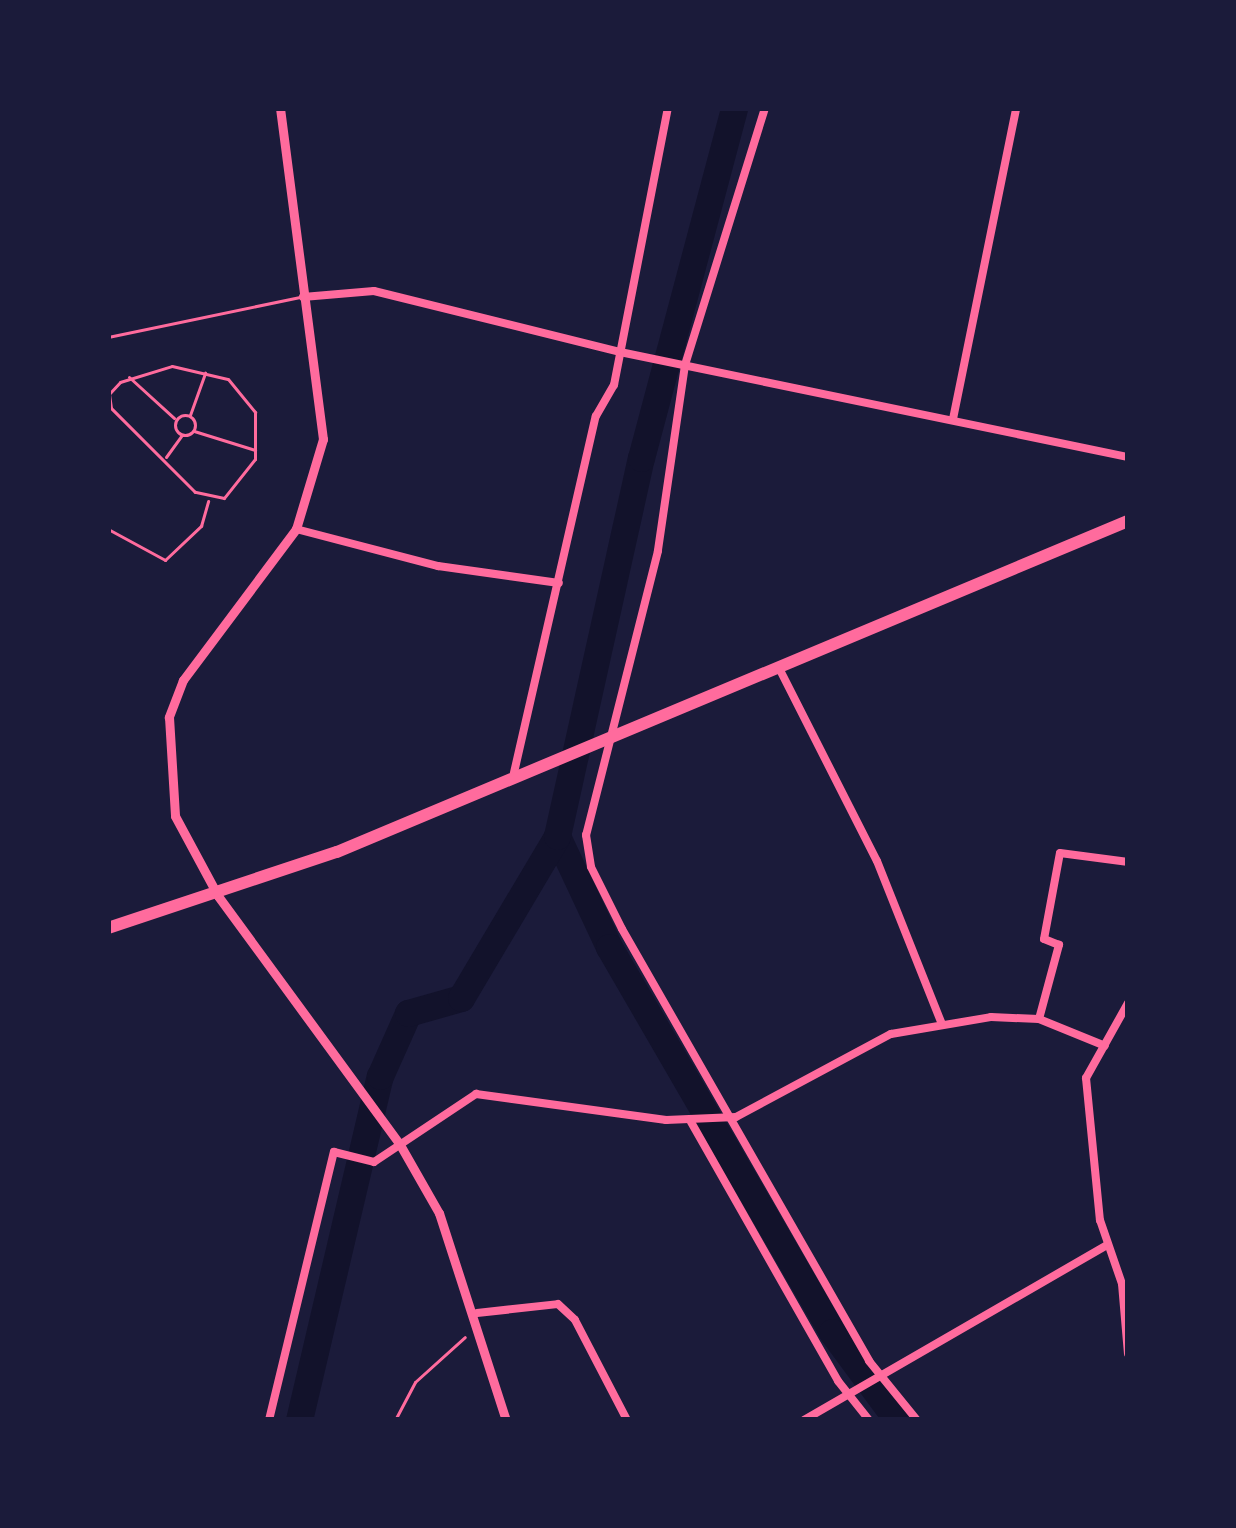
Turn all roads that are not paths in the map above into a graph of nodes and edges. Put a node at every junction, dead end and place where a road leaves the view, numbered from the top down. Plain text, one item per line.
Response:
1 (280, 108) edge
2 (668, 108) edge
3 (765, 108) edge
4 (1016, 108) edge
5 (304, 296) junction
6 (108, 338) edge
7 (624, 353) junction
8 (685, 365) junction
9 (953, 418) junction
10 (1128, 458) edge
11 (1128, 521) edge
12 (296, 529) junction
13 (559, 583) junction
14 (779, 668) junction
15 (608, 737) junction
16 (513, 778) junction
17 (1128, 862) edge
18 (218, 896) junction
19 (108, 928) edge
20 (1128, 1003) edge
21 (1039, 1019) junction
22 (942, 1024) junction
23 (1106, 1046) junction
24 (731, 1118) junction
25 (694, 1120) junction
26 (399, 1143) junction
27 (1105, 1246) junction
28 (1125, 1285) edge
29 (479, 1318) junction
30 (1128, 1354) edge
31 (875, 1376) junction
32 (850, 1393) junction
33 (269, 1420) edge
34 (506, 1420) edge
35 (627, 1420) edge
36 (804, 1420) edge
37 (869, 1420) edge
38 (917, 1420) edge

1 - 5 street
2 - 7 street
3 - 8 street
4 - 9 street
5 - 6 lane
5 - 7 street
5 - 12 street
7 - 8 street
7 - 13 street
8 - 9 street
8 - 15 street
9 - 10 street
11 - 14 main road
12 - 13 street
12 - 18 street
13 - 16 street
14 - 15 main road
14 - 22 street
15 - 16 main road
15 - 24 street
16 - 18 main road
17 - 21 street
18 - 19 main road
18 - 26 street
20 - 23 street
21 - 22 street
21 - 23 street
22 - 24 street
23 - 27 street
24 - 25 street
24 - 31 street
25 - 26 street
25 - 32 street
26 - 29 street
26 - 33 street
27 - 28 street
27 - 31 street
28 - 30 street
29 - 34 street
29 - 35 street
31 - 32 street
31 - 38 street
32 - 36 street
32 - 37 street

